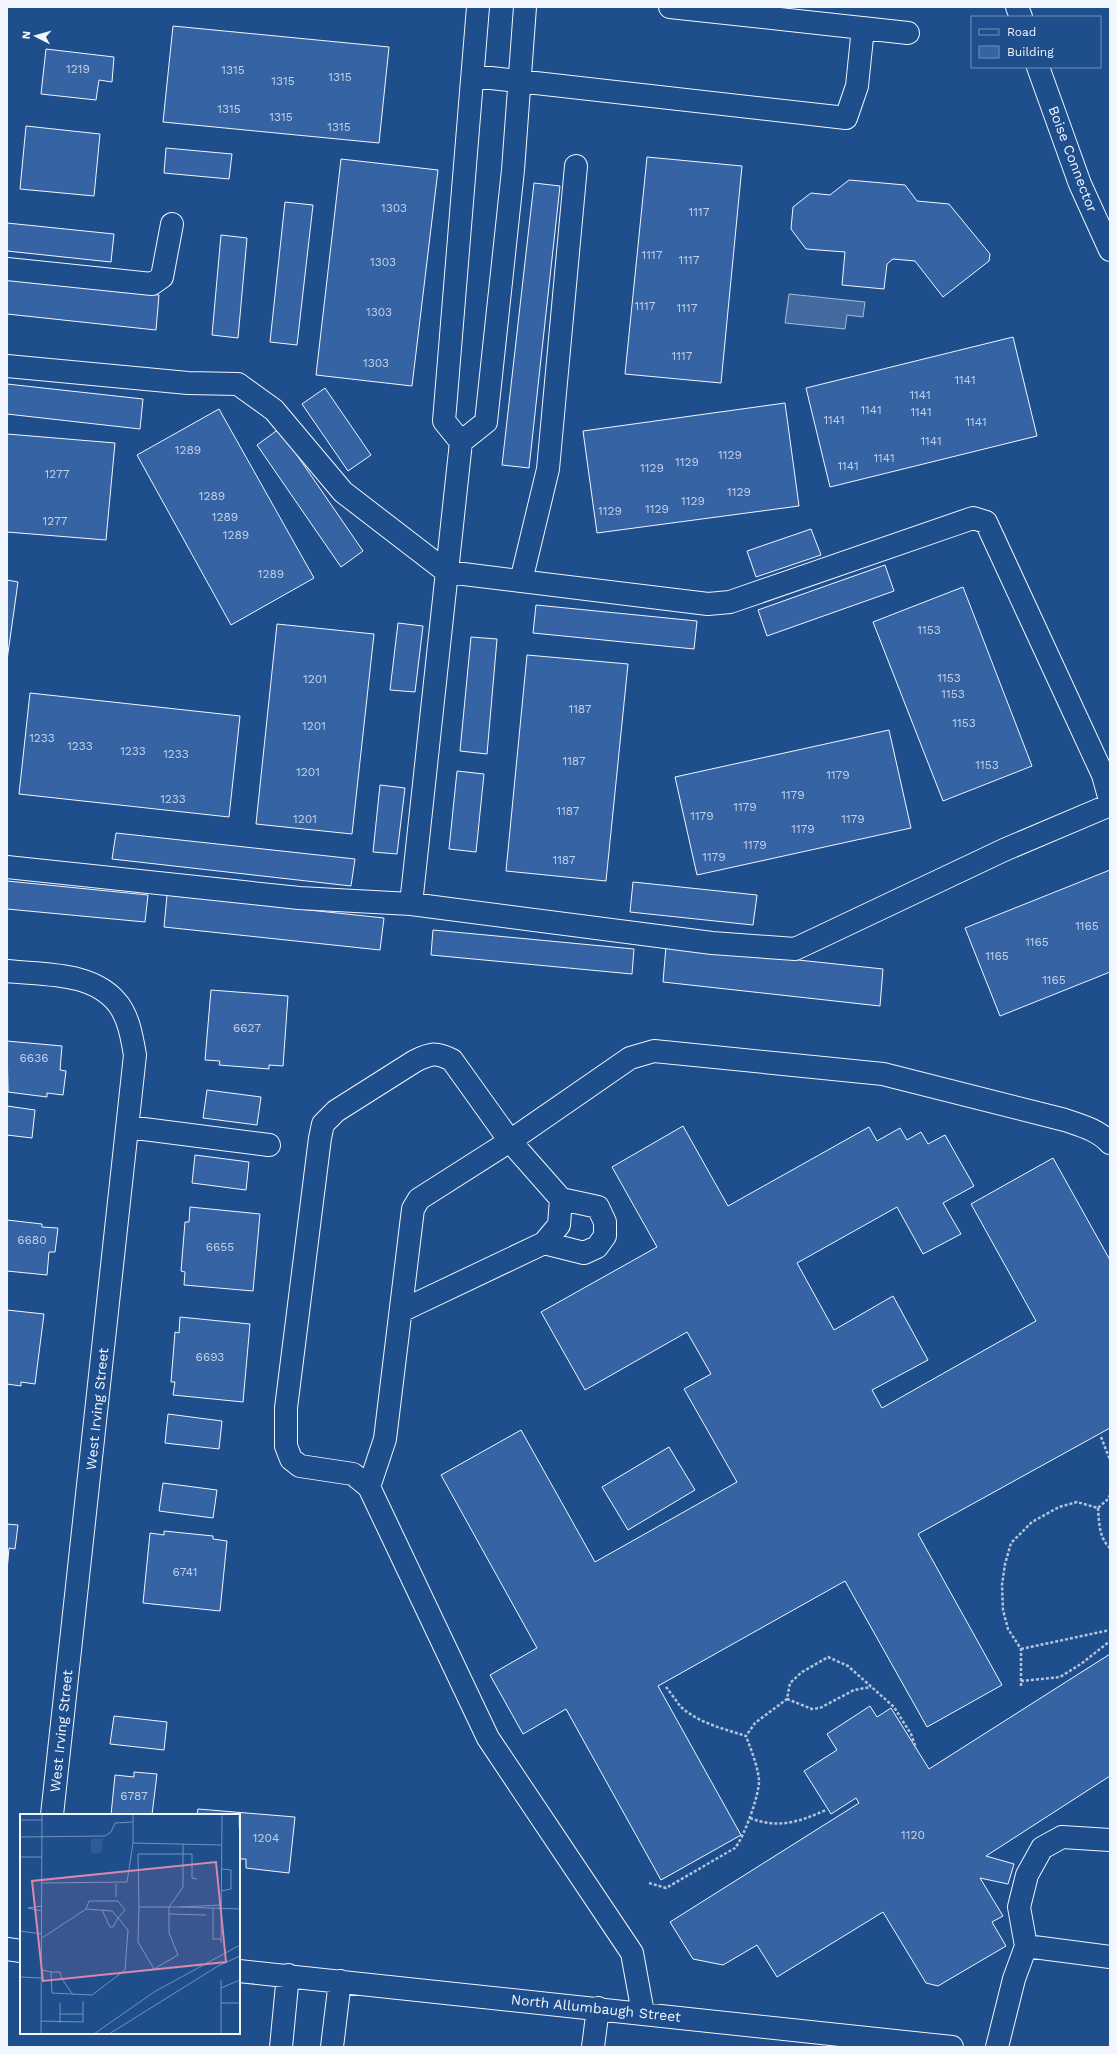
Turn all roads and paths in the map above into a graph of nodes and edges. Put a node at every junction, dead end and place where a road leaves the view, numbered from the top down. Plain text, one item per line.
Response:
1 (478, 7) edge
2 (525, 7) edge
3 (670, 7) edge
4 (863, 28) junction
5 (908, 33) dead end
6 (1038, 68) edge
7 (473, 76) junction
8 (520, 83) junction
9 (576, 166) dead end
10 (172, 224) dead end
11 (1110, 250) edge
12 (7, 269) edge
13 (7, 366) edge
14 (461, 442) junction
15 (447, 572) junction
16 (522, 581) junction
17 (1110, 800) edge
18 (1110, 805) edge
19 (7, 867) edge
20 (412, 904) junction
21 (7, 971) edge
22 (128, 1127) junction
23 (510, 1141) junction
24 (1110, 1143) edge
25 (269, 1145) dead end
26 (561, 1199) junction
27 (544, 1243) junction
28 (401, 1311) junction
29 (1101, 1437) dead end
30 (1110, 1460) edge
31 (369, 1487) junction
32 (1110, 1495) edge
33 (1098, 1508) junction
34 (1110, 1548) edge
35 (1110, 1630) edge
36 (1110, 1641) edge
37 (1021, 1649) junction
38 (1021, 1681) junction
39 (871, 1686) junction
40 (1021, 1686) dead end
41 (666, 1687) dead end
42 (787, 1699) junction
43 (746, 1736) junction
44 (916, 1748) dead end
45 (826, 1810) dead end
46 (52, 1814) edge
47 (750, 1818) junction
48 (1110, 1840) edge
49 (649, 1883) dead end
50 (1026, 1946) junction
51 (7, 1949) edge
52 (20, 1951) edge
53 (1110, 1957) edge
54 (240, 1971) edge
55 (288, 1975) junction
56 (340, 1981) junction
57 (598, 2008) junction
58 (643, 2013) junction
59 (282, 2047) edge
60 (332, 2047) edge
61 (593, 2047) edge
62 (952, 2047) edge
63 (997, 2047) edge

1 - 7 main road
2 - 8 main road
3 - 4 main road
4 - 5 main road
4 - 8 main road
6 - 11 main road, Boise Connector
7 - 8 main road
7 - 14 main road
8 - 14 main road
9 - 16 main road
10 - 12 main road
13 - 15 main road
14 - 15 main road
15 - 16 main road
15 - 20 main road
16 - 17 main road
18 - 20 main road
19 - 20 main road
21 - 22 main road, West Irving Street
22 - 25 main road
22 - 46 main road, West Irving Street
23 - 24 main road
23 - 26 main road
23 - 28 main road
23 - 31 main road
26 - 27 main road
26 - 27 main road
27 - 28 main road
28 - 31 main road
29 - 30 path
31 - 58 main road
32 - 33 path
33 - 34 path
33 - 37 path
35 - 37 path
36 - 38 path
37 - 38 path
38 - 40 path
39 - 42 path
39 - 42 path
39 - 44 path
41 - 43 path
42 - 43 path
43 - 47 path
45 - 47 path
47 - 49 path
48 - 50 main road
50 - 53 main road
50 - 63 main road
51 - 52 main road
54 - 55 main road, North Allumbaugh Street
55 - 56 main road, North Allumbaugh Street
55 - 59 main road
56 - 57 main road, North Allumbaugh Street
56 - 60 main road
57 - 58 main road, North Allumbaugh Street
57 - 61 main road
58 - 62 main road, North Allumbaugh Street

